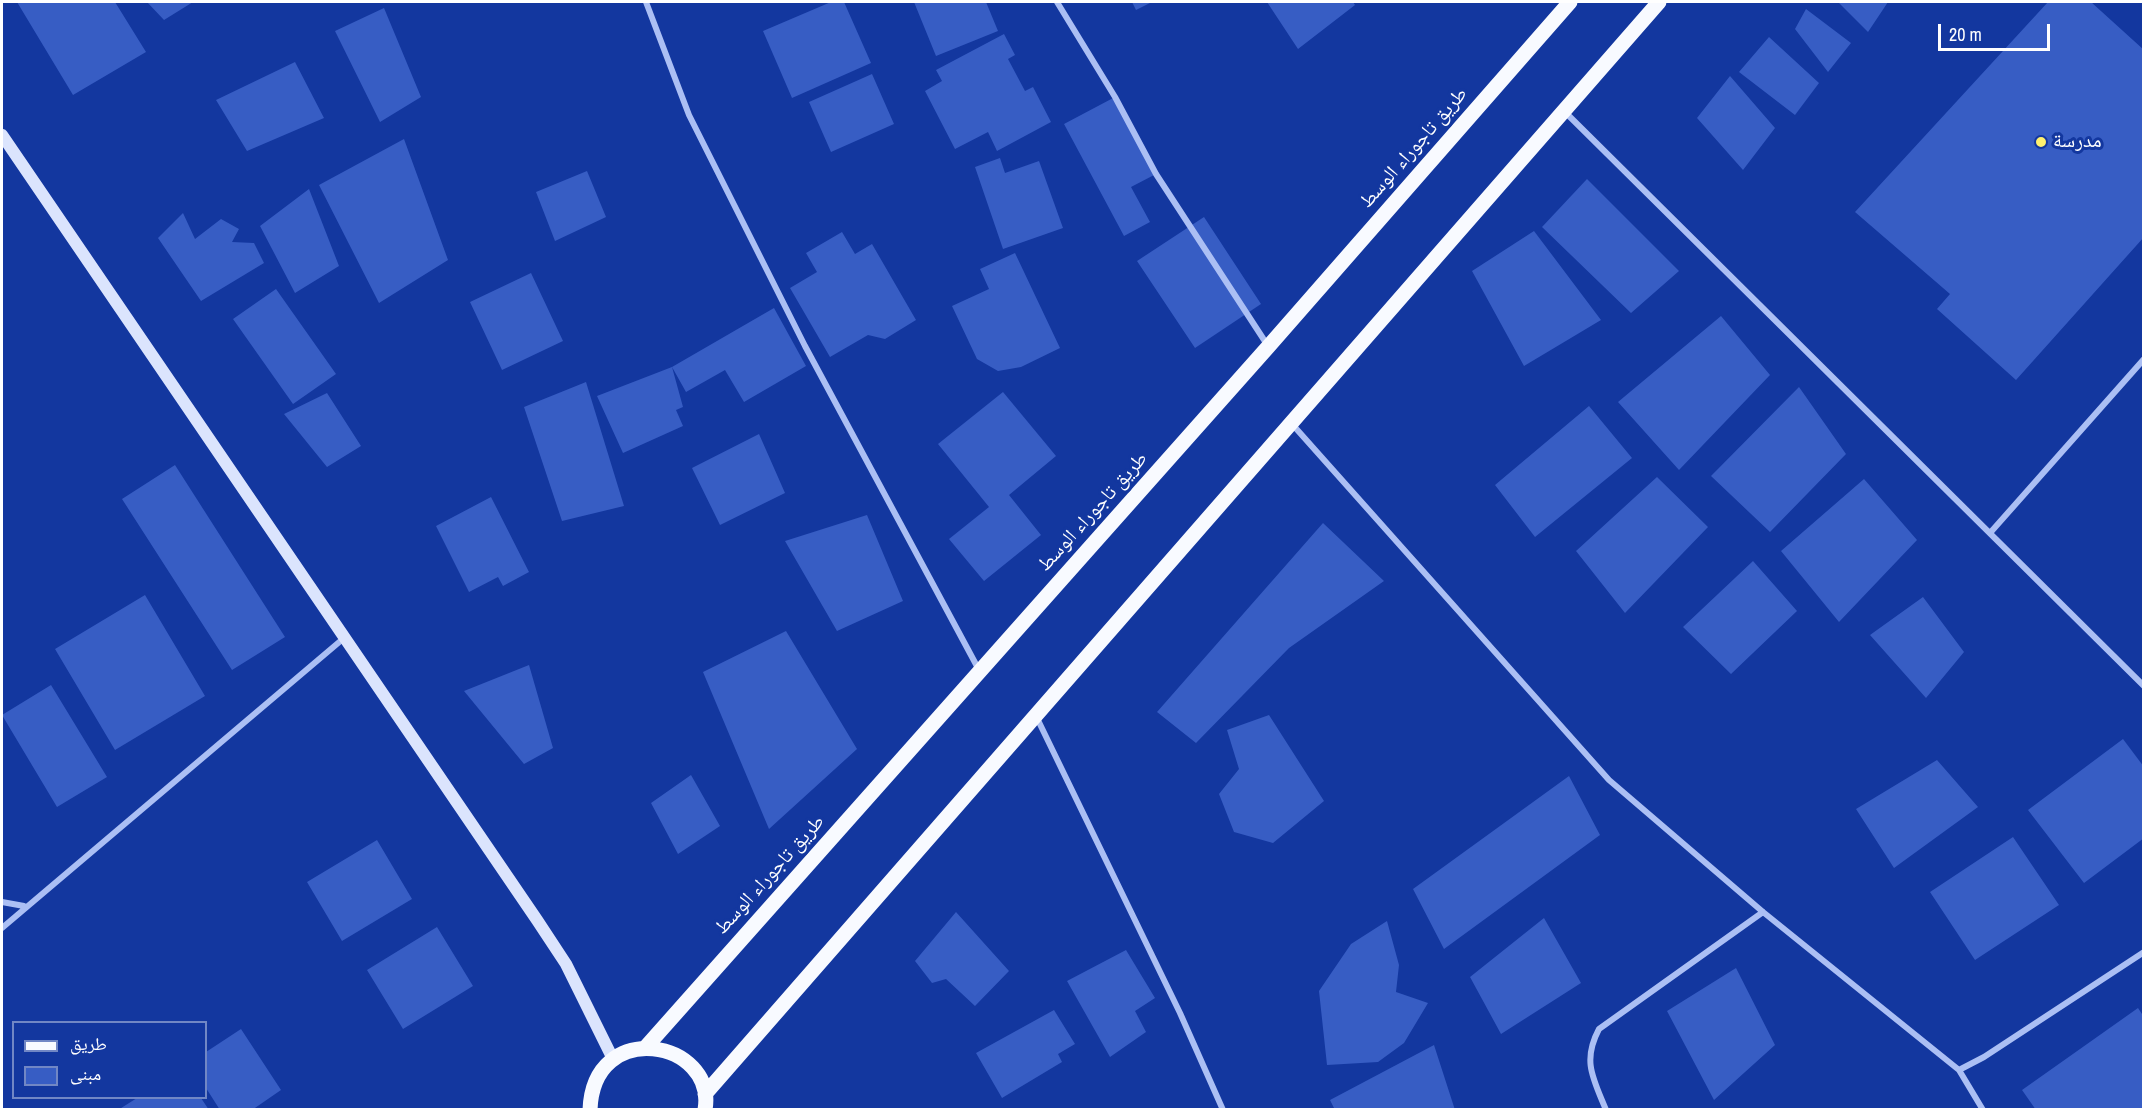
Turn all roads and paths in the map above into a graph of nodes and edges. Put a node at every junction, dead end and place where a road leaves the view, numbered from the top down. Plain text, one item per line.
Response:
1 (646, 2) edge
2 (1057, 2) edge
3 (1570, 2) edge
4 (1659, 2) edge
5 (1565, 111) junction
6 (2, 135) edge
7 (1268, 347) junction
8 (2144, 359) edge
9 (1291, 424) junction
10 (1990, 533) junction
11 (344, 638) junction
12 (979, 670) junction
13 (2144, 686) edge
14 (1036, 716) junction
15 (2, 902) edge
16 (24, 906) junction
17 (1763, 912) junction
18 (2, 928) edge
19 (2144, 952) edge
20 (645, 1047) junction
21 (613, 1059) junction
22 (1959, 1070) junction
23 (706, 1104) edge
24 (590, 1110) edge
25 (1223, 1110) edge
26 (1606, 1110) edge
27 (1983, 1110) edge

1 - 12 street
2 - 7 street
3 - 7 main road, طريق تاجوراء الوسط
4 - 5 main road
5 - 9 main road
5 - 10 street
6 - 11 street
7 - 12 main road, طريق تاجوراء الوسط
8 - 10 street
9 - 14 main road
9 - 17 street
10 - 13 street
11 - 16 street
11 - 21 street
12 - 20 main road, طريق تاجوراء الوسط
14 - 23 main road
14 - 25 street
15 - 16 street
16 - 18 street
17 - 22 street
17 - 26 street
19 - 22 street
20 - 21 main road
20 - 23 main road
21 - 24 main road
22 - 27 street

